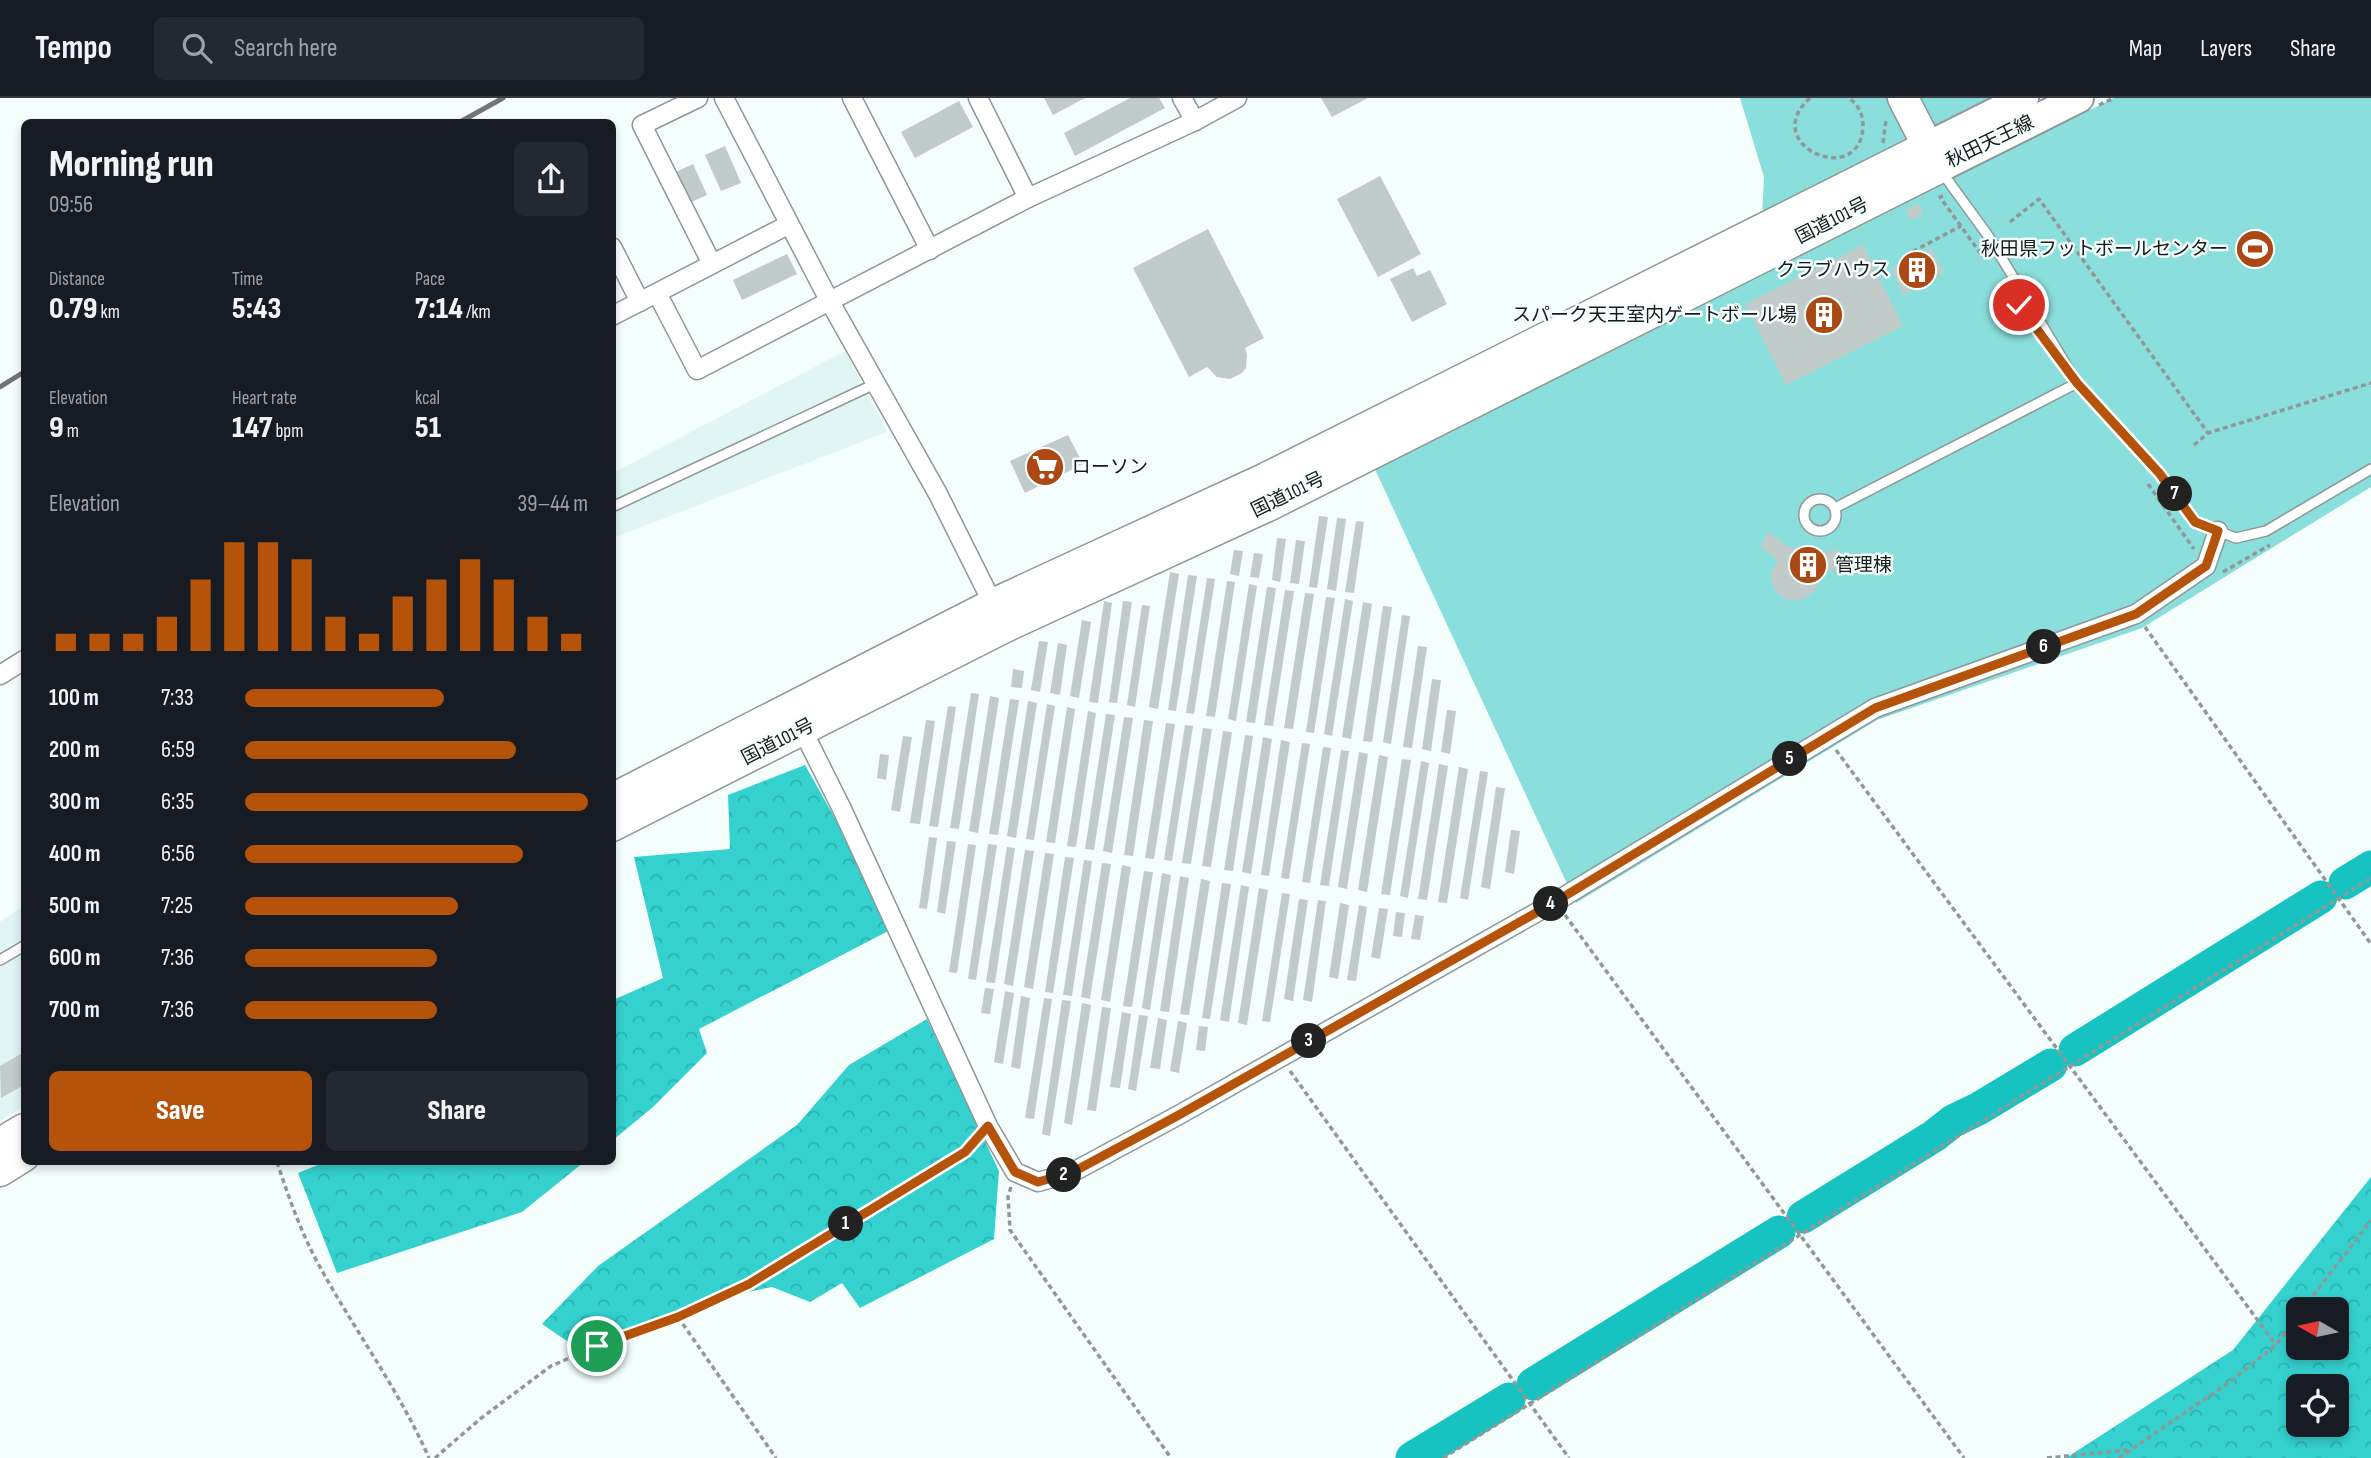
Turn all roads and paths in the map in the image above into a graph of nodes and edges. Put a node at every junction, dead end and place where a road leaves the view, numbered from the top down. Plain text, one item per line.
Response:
1 (698, 98) edge
2 (724, 98) edge
3 (852, 98) edge
4 (978, 98) edge
5 (1182, 98) edge
6 (1237, 98) edge
7 (1801, 98) edge
8 (1810, 98) edge
9 (1849, 98) edge
10 (1903, 98) edge
11 (2024, 98) edge
12 (2079, 98) edge
13 (1804, 104) junction
14 (1195, 121) junction
15 (1933, 157) junction
16 (1940, 197) dead end
17 (1028, 198) junction
18 (2010, 222) dead end
19 (788, 225) junction
20 (1961, 226) junction
21 (930, 250) junction
22 (616, 255) edge
23 (1912, 258) dead end
24 (1985, 260) dead end
25 (712, 264) junction
26 (657, 293) junction
27 (640, 302) junction
28 (830, 302) junction
29 (616, 314) edge
30 (877, 383) junction
31 (2077, 383) junction
32 (2371, 383) edge
33 (2208, 433) junction
34 (2194, 445) dead end
35 (2371, 469) edge
36 (2148, 484) dead end
37 (616, 505) edge
38 (1835, 508) dead end
39 (2218, 531) junction
40 (2281, 538) dead end
41 (2195, 550) dead end
42 (2213, 571) dead end
43 (2136, 614) junction
44 (999, 616) junction
45 (21, 662) edge
46 (0, 675) edge
47 (802, 729) junction
48 (1827, 737) junction
49 (616, 797) edge
50 (616, 824) edge
51 (2371, 878) edge
52 (1555, 902) junction
53 (2371, 944) edge
54 (21, 948) edge
55 (0, 960) edge
56 (1280, 1058) junction
57 (988, 1126) junction
58 (11, 1140) edge
59 (278, 1165) edge
60 (0, 1171) edge
61 (1015, 1172) junction
62 (2371, 1220) edge
63 (2312, 1297) edge
64 (678, 1317) junction
65 (2286, 1332) edge
66 (2276, 1345) junction
67 (2130, 1450) junction
68 (429, 1458) edge
69 (435, 1458) edge
70 (776, 1458) edge
71 (1171, 1458) edge
72 (1443, 1458) edge
73 (1569, 1458) edge
74 (1964, 1458) edge
75 (2047, 1458) edge
76 (2119, 1458) edge

1 - 25 street
2 - 19 street
3 - 21 street
4 - 17 street
5 - 14 street
6 - 14 street
7 - 13 path
8 - 13 path
9 - 13 path
10 - 15 highway
11 - 15 main road, 秋田天王線
12 - 15 main road, 秋田天王線
14 - 17 street
15 - 31 lane
15 - 44 highway, 国道101号
16 - 20 path
17 - 21 street
18 - 33 path
19 - 25 street
19 - 28 street
20 - 23 path
20 - 24 path
21 - 28 street
22 - 27 street
25 - 26 street
26 - 27 street
26 - 28 street
27 - 29 street
28 - 30 street
30 - 37 lane
30 - 44 street
31 - 38 lane
31 - 39 lane
32 - 33 path
33 - 34 path
35 - 39 lane
36 - 41 path
39 - 43 street
40 - 42 path
43 - 48 street
43 - 53 path
44 - 47 highway, 国道101号
44 - 49 highway, 国道101号
45 - 46 street
47 - 50 highway, 国道101号
47 - 57 street
48 - 52 street
48 - 66 path
51 - 72 path
52 - 56 street
52 - 74 path
54 - 55 lane
56 - 61 street
56 - 73 path
57 - 61 street
57 - 64 path
58 - 60 highway
59 - 68 path
61 - 71 path
62 - 63 path
64 - 69 path
64 - 70 path
65 - 66 path
66 - 67 path
67 - 75 path
67 - 76 path

